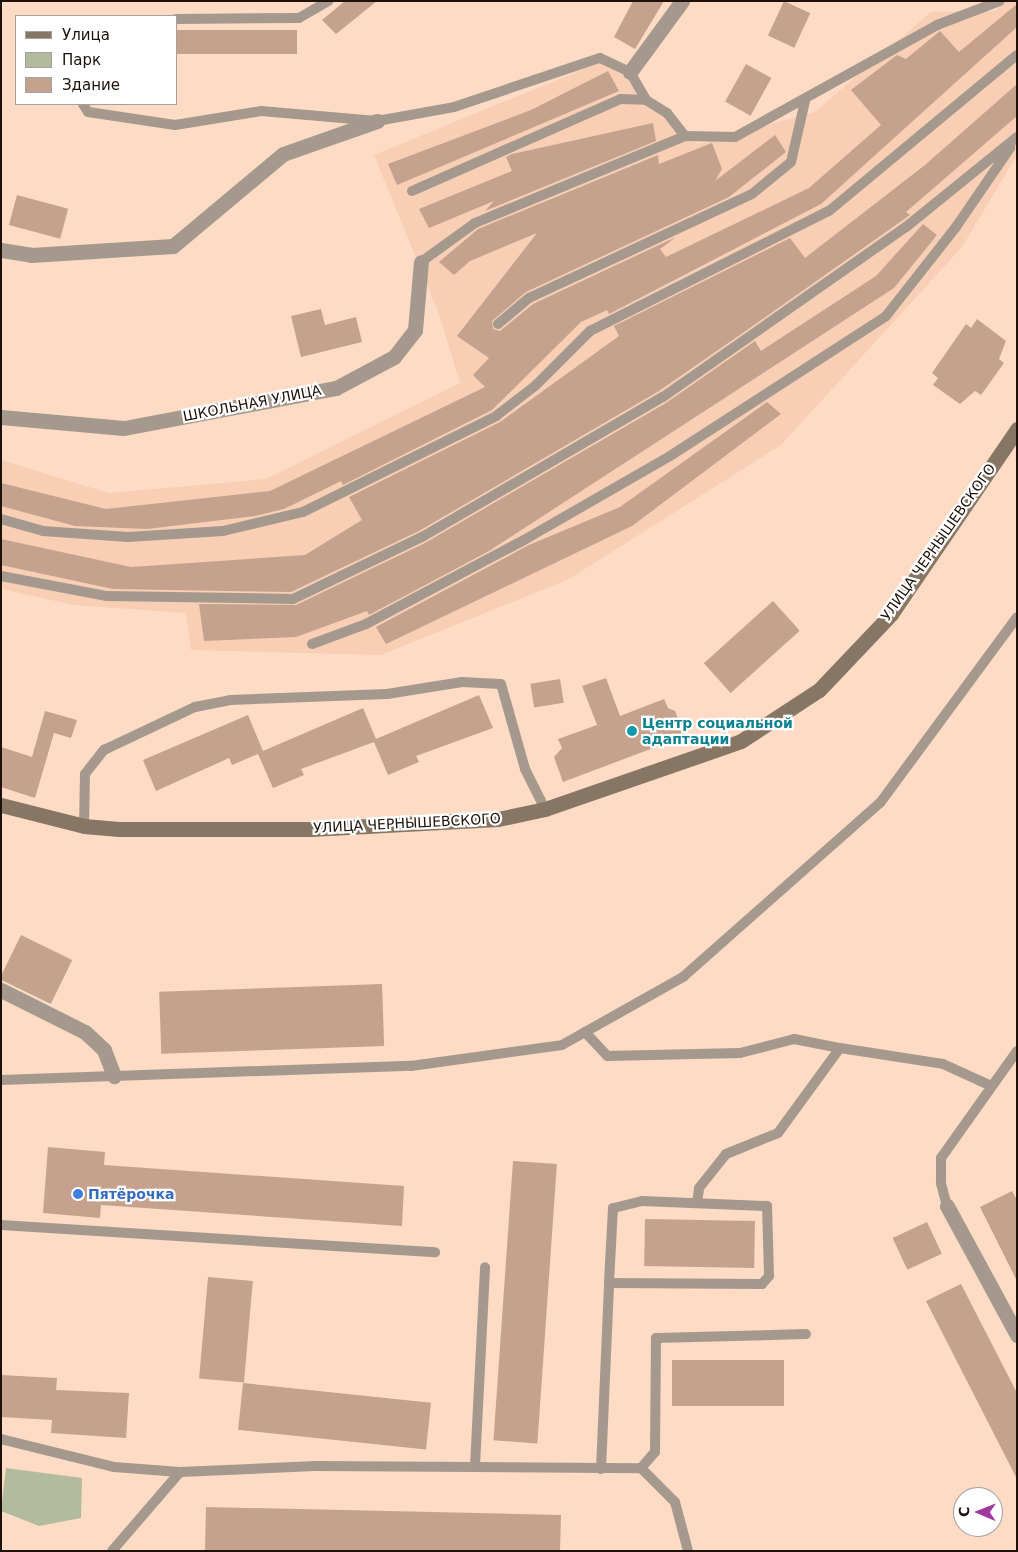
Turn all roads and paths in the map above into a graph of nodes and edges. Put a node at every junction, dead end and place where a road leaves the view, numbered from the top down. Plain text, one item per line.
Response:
1 (328, 1) edge
2 (682, 1) edge
3 (1000, 1) edge
4 (178, 19) edge
5 (1017, 55) edge
6 (630, 72) junction
7 (646, 100) junction
8 (805, 101) junction
9 (84, 105) edge
10 (377, 121) junction
11 (685, 136) junction
12 (1016, 138) edge
13 (412, 191) dead end
14 (1, 250) edge
15 (421, 262) joint
16 (498, 324) dead end
17 (1, 418) edge
18 (1017, 429) edge
19 (1, 519) edge
20 (1, 576) edge
21 (1017, 617) edge
22 (312, 644) dead end
23 (1, 805) edge
24 (545, 809) junction
25 (84, 826) junction
26 (1, 990) edge
27 (585, 1032) junction
28 (840, 1048) junction
29 (1017, 1051) edge
30 (114, 1076) junction
31 (1, 1080) edge
32 (989, 1085) junction
33 (697, 1203) junction
34 (947, 1206) joint
35 (1, 1225) edge
36 (435, 1252) dead end
37 (485, 1266) dead end
38 (609, 1283) junction
39 (806, 1334) dead end
40 (1017, 1336) edge
41 (1, 1439) edge
42 (475, 1466) junction
43 (641, 1468) junction
44 (600, 1469) junction
45 (180, 1472) junction
46 (112, 1551) edge
47 (688, 1551) edge

1 - 4 lane
2 - 6 street
3 - 8 lane
5 - 19 lane
6 - 7 lane
6 - 10 lane
7 - 11 lane
7 - 13 lane
8 - 11 lane
8 - 16 lane
9 - 10 lane
10 - 14 street
11 - 15 lane
12 - 20 lane
12 - 22 lane
15 - 17 street, ШКОЛЬНАЯ УЛИЦА
18 - 24 main road, УЛИЦА ЧЕРНЫШЕВСКОГО
21 - 27 lane
23 - 25 main road, УЛИЦА ЧЕРНЫШЕВСКОГО
24 - 25 main road, УЛИЦА ЧЕРНЫШЕВСКОГО
24 - 25 lane
26 - 30 street
27 - 28 lane
27 - 30 lane
28 - 32 lane
28 - 33 lane
29 - 32 lane
30 - 31 lane
32 - 34 lane
33 - 38 lane
33 - 38 lane
34 - 40 street
35 - 36 lane
37 - 42 lane
38 - 44 lane
39 - 43 lane
41 - 45 lane
42 - 44 lane
42 - 45 lane
43 - 44 lane
43 - 47 lane
45 - 46 lane

